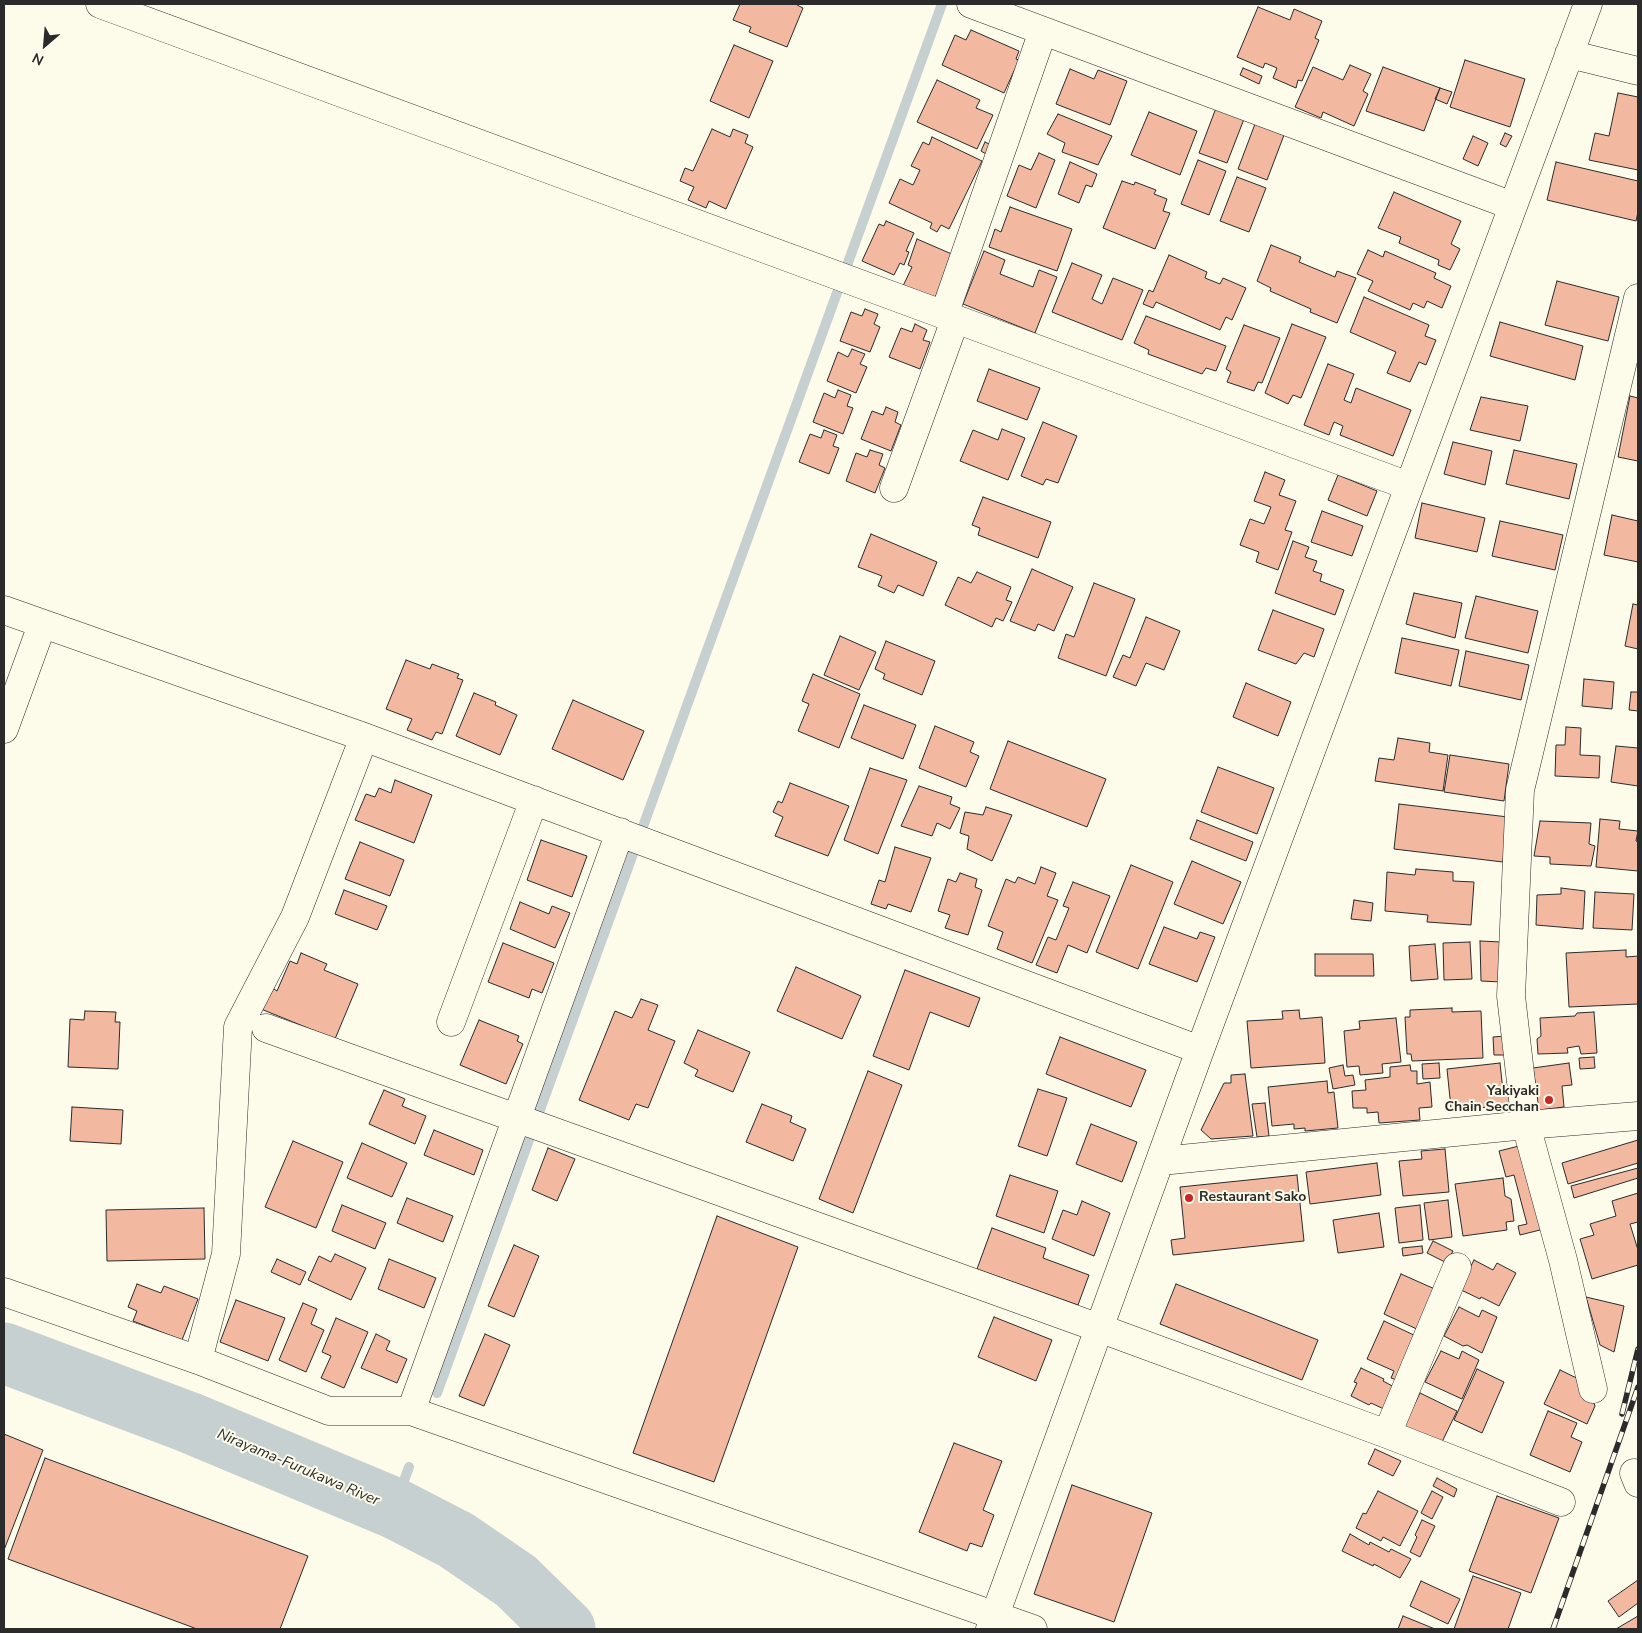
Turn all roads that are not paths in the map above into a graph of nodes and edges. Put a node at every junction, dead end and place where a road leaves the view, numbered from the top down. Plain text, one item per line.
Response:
1 (100, 4) edge
2 (971, 4) edge
3 (1588, 4) edge
4 (1043, 31) junction
5 (1569, 54) junction
6 (1638, 71) edge
7 (1513, 206) junction
8 (1638, 298) edge
9 (949, 318) junction
10 (1409, 486) junction
11 (894, 488) dead end
12 (4, 610) edge
13 (42, 625) junction
14 (4, 729) edge
15 (364, 737) junction
16 (534, 800) junction
17 (620, 832) junction
18 (451, 1022) dead end
19 (266, 1028) dead end
20 (1200, 1050) junction
21 (1638, 1116) edge
22 (516, 1119) junction
23 (1526, 1125) junction
24 (1161, 1161) junction
25 (1457, 1267) dead end
26 (4, 1292) edge
27 (1099, 1328) junction
28 (198, 1360) junction
29 (1593, 1389) dead end
30 (411, 1411) junction
31 (1387, 1434) junction
32 (1561, 1502) dead end
33 (992, 1622) edge
34 (1033, 1629) edge

1 - 9 street
2 - 4 street
3 - 5 street
4 - 7 street
4 - 9 street
5 - 6 street
5 - 7 street
7 - 10 street
8 - 23 street
9 - 10 street
9 - 11 street
10 - 20 street
12 - 13 street
13 - 14 street
13 - 15 street
15 - 16 street
15 - 28 street
16 - 17 street
16 - 18 street
17 - 20 street
17 - 22 street
19 - 22 street
20 - 24 street
21 - 23 street
22 - 27 street
22 - 30 street
23 - 24 street
23 - 29 street
24 - 27 street
25 - 31 street
26 - 28 street
27 - 31 street
27 - 33 street
28 - 30 street
30 - 33 street
31 - 32 street
33 - 34 street

